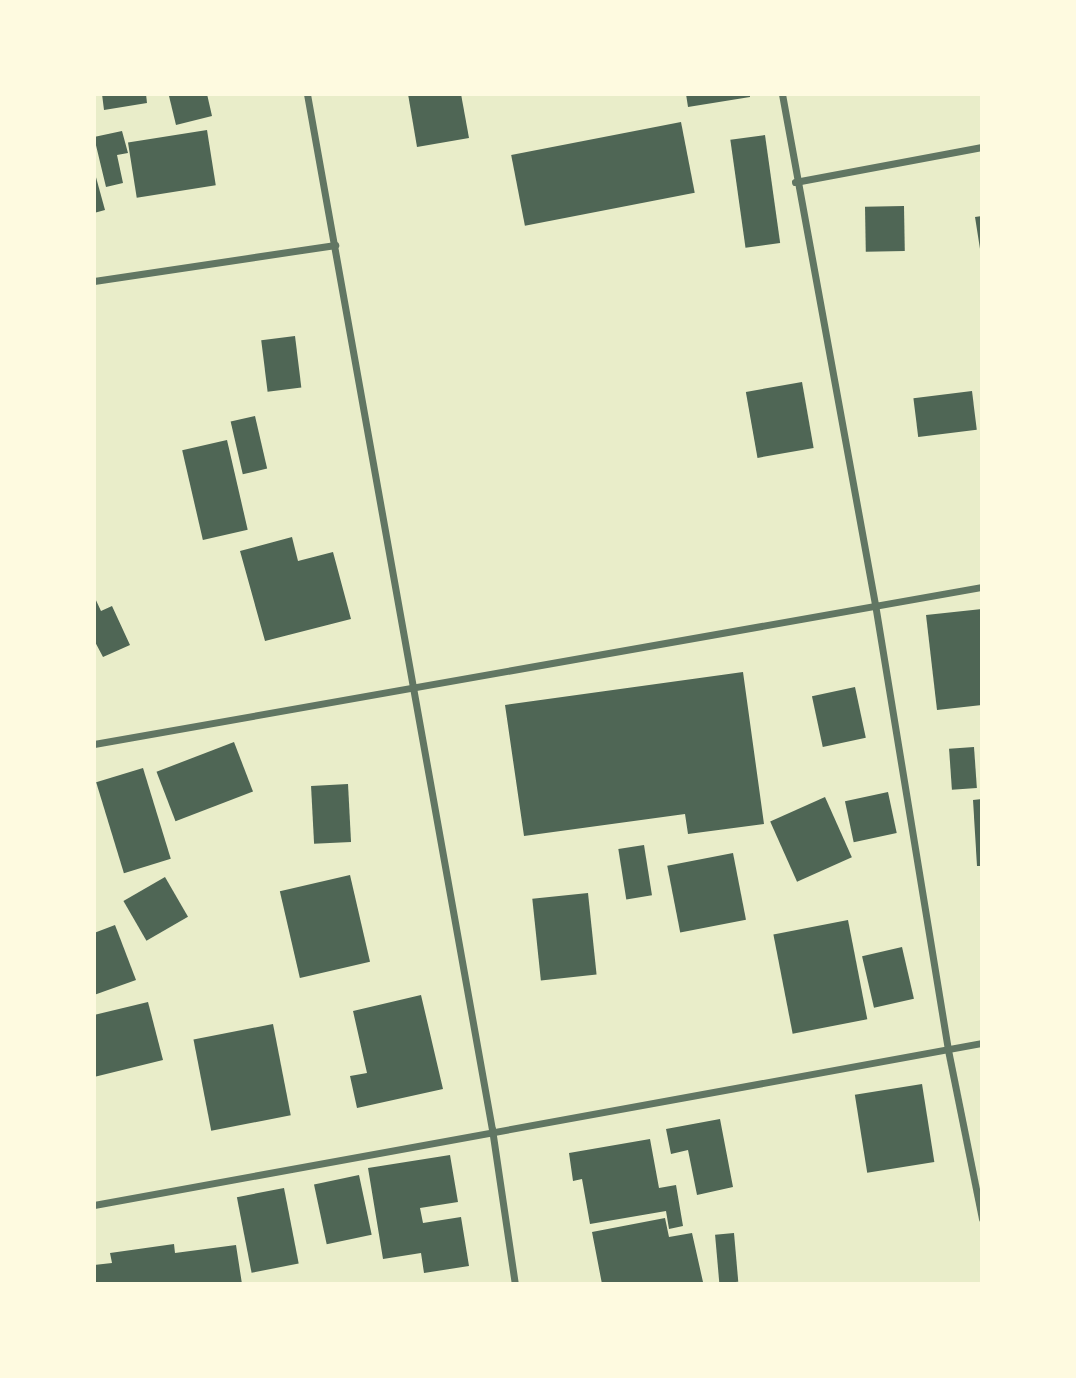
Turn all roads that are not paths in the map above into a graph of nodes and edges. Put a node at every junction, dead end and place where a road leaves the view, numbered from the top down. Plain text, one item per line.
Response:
1 (307, 94) edge
2 (782, 94) edge
3 (982, 147) edge
4 (795, 182) junction
5 (335, 245) junction
6 (94, 281) edge
7 (982, 586) edge
8 (875, 604) junction
9 (413, 691) junction
10 (94, 744) edge
11 (982, 1043) edge
12 (948, 1050) junction
13 (492, 1129) junction
14 (94, 1205) edge
15 (982, 1219) edge
16 (514, 1283) edge

1 - 5 street
2 - 4 street
3 - 4 street
4 - 8 street
5 - 6 street
5 - 9 street
7 - 8 street
8 - 9 street
8 - 12 street
9 - 10 street
9 - 13 street
11 - 12 street
12 - 13 street
12 - 15 street
13 - 14 street
13 - 16 street

